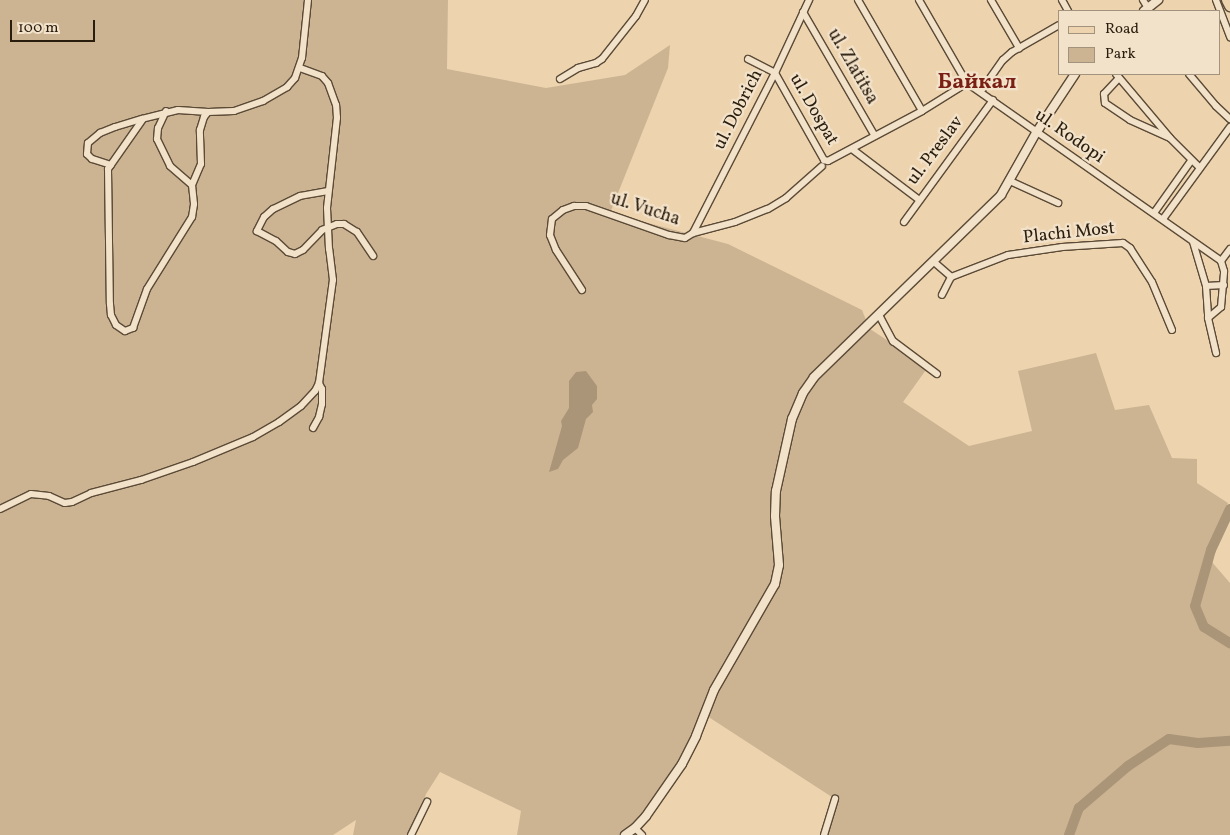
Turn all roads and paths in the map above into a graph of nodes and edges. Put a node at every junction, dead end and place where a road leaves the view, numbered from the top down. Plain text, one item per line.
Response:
1 (308, 0) edge
2 (645, 0) edge
3 (809, 0) edge
4 (858, 0) edge
5 (919, 0) edge
6 (991, 0) edge
7 (1143, 0) edge
8 (1158, 0) edge
9 (1226, 0) edge
10 (1230, 6) edge
11 (1146, 10) edge
12 (1220, 11) edge
13 (803, 12) junction
14 (1058, 26) edge
15 (1230, 37) edge
16 (1019, 48) junction
17 (748, 59) dead end
18 (300, 68) junction
19 (774, 74) junction
20 (1074, 75) edge
21 (1190, 75) edge
22 (1118, 76) edge
23 (560, 79) dead end
24 (967, 83) junction
25 (981, 92) junction
26 (993, 100) junction
27 (166, 111) junction
28 (922, 111) junction
29 (208, 112) junction
30 (143, 119) junction
31 (1230, 120) edge
32 (1230, 126) edge
33 (1036, 133) junction
34 (875, 136) junction
35 (1170, 138) junction
36 (852, 149) junction
37 (1191, 161) junction
38 (111, 165) junction
39 (822, 166) dead end
40 (1200, 168) junction
41 (1010, 180) junction
42 (192, 185) junction
43 (328, 191) junction
44 (918, 199) junction
45 (1058, 203) dead end
46 (1154, 213) junction
47 (1163, 219) junction
48 (904, 222) dead end
49 (328, 228) junction
50 (692, 233) junction
51 (1193, 242) junction
52 (1230, 249) edge
53 (373, 256) dead end
54 (1221, 261) junction
55 (934, 262) junction
56 (951, 277) junction
57 (1224, 285) junction
58 (1206, 286) junction
59 (582, 290) dead end
60 (942, 294) dead end
61 (879, 315) junction
62 (1208, 318) junction
63 (1172, 330) dead end
64 (1216, 353) dead end
65 (937, 374) dead end
66 (319, 383) junction
67 (313, 428) dead end
68 (0, 509) edge
69 (835, 799) dead end
70 (427, 802) dead end
71 (635, 828) junction
72 (411, 835) edge
73 (625, 835) edge
74 (642, 835) edge
75 (824, 835) edge

1 - 18 street
2 - 23 street
3 - 13 street, ul. Dobrich
4 - 28 street
5 - 24 street, ul. Rodopi
6 - 16 street
7 - 11 street
8 - 11 street
9 - 10 main road
12 - 15 street
13 - 19 street, ul. Dobrich
13 - 34 street, ul. Zlatitsa
14 - 16 street
16 - 25 street
17 - 19 street, ul. Dospat
18 - 29 street
18 - 43 street
19 - 36 street, ul. Dospat
19 - 50 street, ul. Dobrich
20 - 33 street
21 - 31 street
22 - 35 street
22 - 35 street
24 - 25 street, ul. Rodopi
24 - 28 street
25 - 26 street, ul. Rodopi
26 - 33 street, ul. Rodopi
26 - 44 street, ul. Preslav
27 - 29 street
27 - 30 street
27 - 42 street
28 - 34 street
29 - 42 street
30 - 38 street
30 - 38 street
32 - 40 street
33 - 41 street
33 - 46 street, ul. Rodopi
34 - 36 street
35 - 37 street
36 - 44 street, ul. Dospat
37 - 40 street
37 - 46 street
38 - 42 street
39 - 50 street, ul. Vucha
40 - 47 street
41 - 45 street
41 - 55 street
43 - 49 street
43 - 49 street
44 - 48 street, ul. Preslav
46 - 47 street, ul. Rodopi
47 - 51 street, ul. Rodopi
49 - 53 street
49 - 66 street
50 - 59 street, ul. Vucha
51 - 54 street, ul. Rodopi
51 - 58 street
52 - 54 street
54 - 57 street
55 - 56 street
55 - 61 street
56 - 60 street
56 - 63 street, Plachi Most
57 - 58 street
57 - 62 street
58 - 62 street
61 - 65 street
61 - 71 street
62 - 64 street
66 - 67 street
66 - 68 street
69 - 75 street
70 - 72 street
71 - 73 street
71 - 74 street

